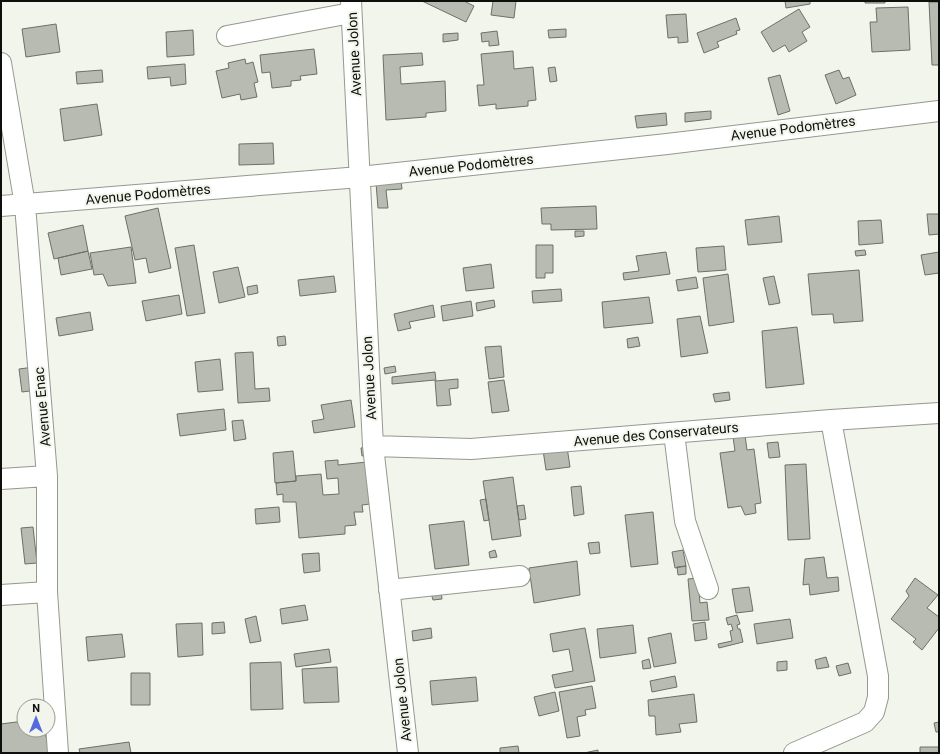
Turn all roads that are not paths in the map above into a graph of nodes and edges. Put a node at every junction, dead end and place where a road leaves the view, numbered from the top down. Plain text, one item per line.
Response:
1 (351, 7) edge
2 (227, 36) dead end
3 (1, 63) edge
4 (939, 111) edge
5 (360, 177) junction
6 (25, 205) junction
7 (1, 206) edge
8 (939, 413) edge
9 (831, 420) junction
10 (674, 433) junction
11 (373, 446) junction
12 (47, 476) junction
13 (1, 479) edge
14 (520, 576) dead end
15 (708, 588) dead end
16 (389, 590) junction
17 (47, 592) junction
18 (1, 595) edge
19 (58, 753) edge
20 (408, 753) edge
21 (794, 753) edge

1 - 2 street
1 - 5 street, Avenue Jolon
3 - 6 street, Avenue Enac
4 - 5 street, Avenue Podomètres
5 - 6 street, Avenue Podomètres
5 - 11 street, Avenue Jolon
6 - 7 street, Avenue Podomètres
6 - 12 street, Avenue Enac
8 - 9 street, Avenue des Conservateurs
9 - 10 street, Avenue des Conservateurs
9 - 21 street
10 - 11 street, Avenue des Conservateurs
10 - 15 street
11 - 16 street, Avenue Jolon
12 - 13 street
12 - 17 street, Avenue Enac
14 - 16 street
16 - 20 street, Avenue Jolon
17 - 18 street
17 - 19 street, Avenue Enac

